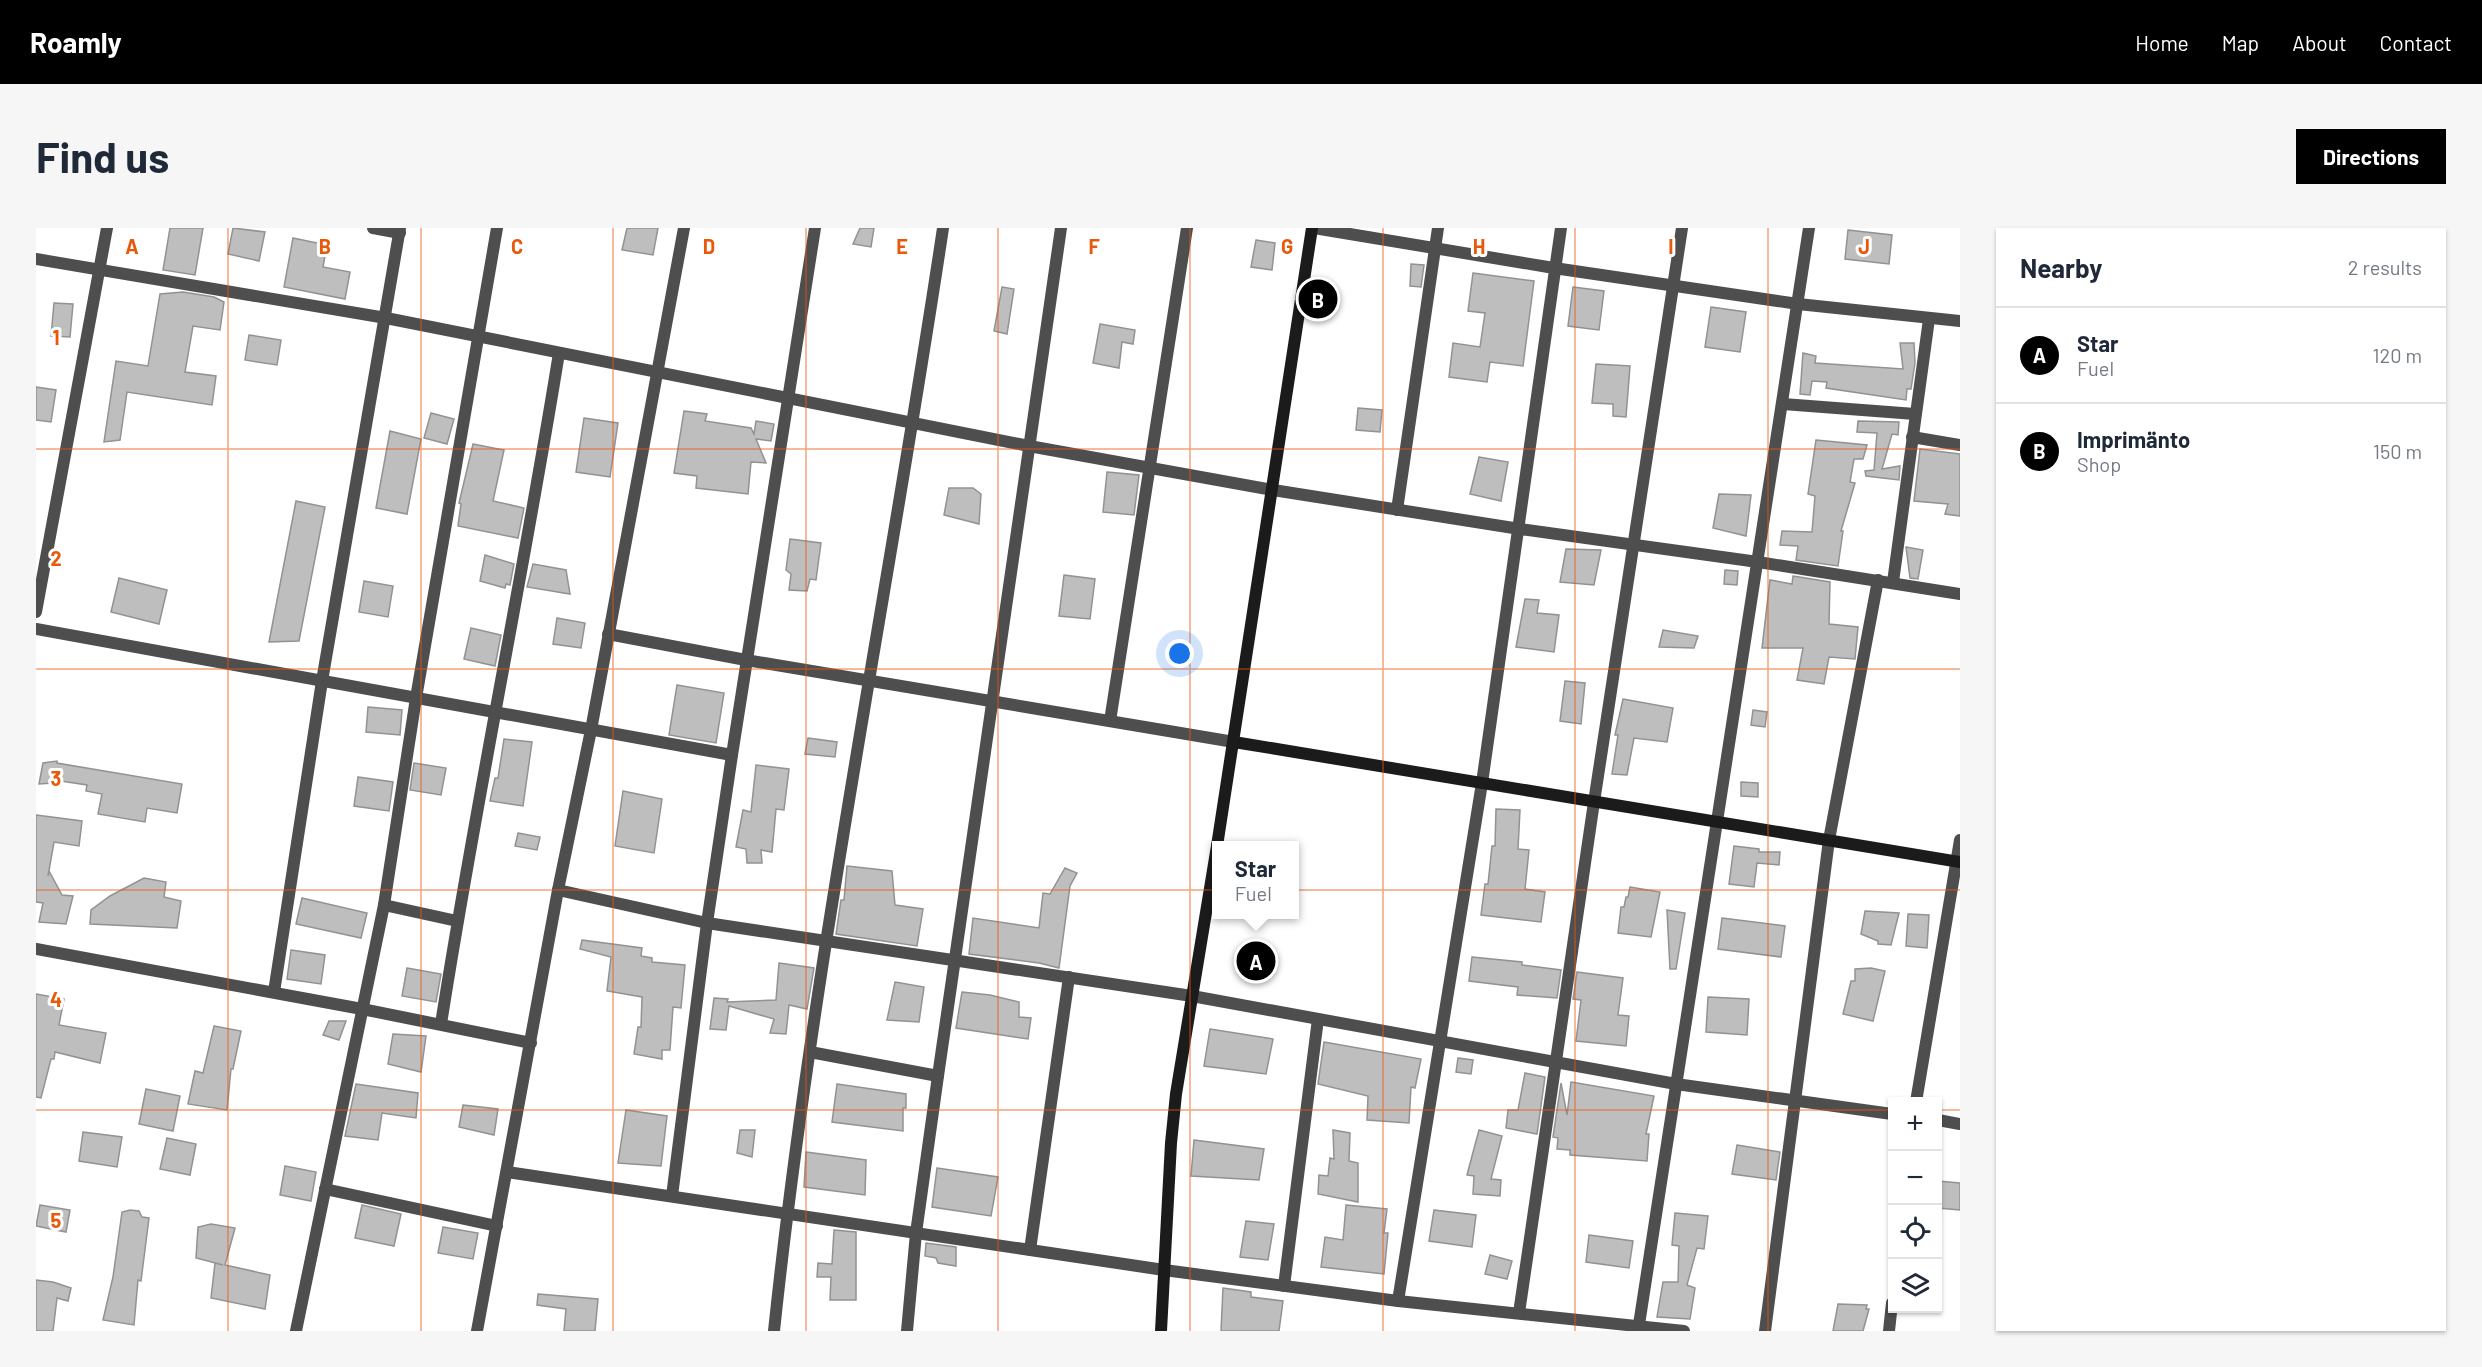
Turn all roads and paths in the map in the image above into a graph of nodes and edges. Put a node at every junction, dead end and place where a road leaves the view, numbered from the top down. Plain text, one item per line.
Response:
1 (107, 228) edge
2 (373, 228) edge
3 (497, 228) edge
4 (684, 228) edge
5 (815, 228) edge
6 (943, 228) edge
7 (1060, 228) edge
8 (1187, 228) edge
9 (1313, 228) edge
10 (1438, 228) edge
11 (1561, 228) edge
12 (1682, 228) edge
13 (1809, 228) edge
14 (400, 230) edge
15 (1435, 249) junction
16 (36, 260) edge
17 (1554, 268) junction
18 (99, 271) junction
19 (1674, 285) junction
20 (1798, 304) junction
21 (386, 318) junction
22 (1929, 319) junction
23 (1960, 321) edge
24 (478, 338) junction
25 (559, 353) junction
26 (657, 372) junction
27 (789, 397) junction
28 (1783, 404) junction
29 (1915, 414) junction
30 (914, 423) junction
31 (1912, 437) junction
32 (1960, 445) edge
33 (1029, 446) junction
34 (1150, 468) junction
35 (1272, 490) junction
36 (1397, 510) junction
37 (1520, 529) junction
38 (1634, 544) junction
39 (1758, 562) junction
40 (1878, 580) junction
41 (1893, 582) junction
42 (1960, 594) edge
43 (36, 612) edge
44 (36, 629) edge
45 (608, 634) junction
46 (746, 660) junction
47 (868, 680) junction
48 (322, 681) junction
49 (416, 698) junction
50 (992, 701) junction
51 (495, 711) junction
52 (1110, 721) junction
53 (591, 730) junction
54 (1234, 742) junction
55 (732, 755) junction
56 (1482, 783) junction
57 (1594, 802) junction
58 (1718, 822) junction
59 (1828, 840) junction
60 (1960, 840) edge
61 (1218, 841) edge
62 (1958, 862) edge
63 (1212, 876) edge
64 (558, 890) junction
65 (384, 905) junction
66 (457, 921) junction
67 (707, 923) junction
68 (827, 940) junction
69 (36, 949) edge
70 (954, 960) junction
71 (1069, 977) junction
72 (274, 992) junction
73 (1192, 996) junction
74 (362, 1009) junction
75 (1318, 1018) junction
76 (441, 1024) junction
77 (1440, 1041) junction
78 (531, 1043) junction
79 (810, 1052) junction
80 (1556, 1062) junction
81 (938, 1076) junction
82 (1677, 1084) junction
83 (1917, 1097) edge
84 (1797, 1101) junction
85 (1888, 1113) edge
86 (1942, 1121) edge
87 (1960, 1124) edge
88 (507, 1172) junction
89 (325, 1189) junction
90 (672, 1196) junction
91 (786, 1214) junction
92 (497, 1226) junction
93 (916, 1233) junction
94 (1030, 1250) junction
95 (1164, 1270) junction
96 (1284, 1286) junction
97 (1398, 1301) junction
98 (1519, 1313) junction
99 (1892, 1313) edge
100 (1638, 1328) edge
101 (296, 1331) edge
102 (477, 1331) edge
103 (774, 1331) edge
104 (907, 1331) edge
105 (1161, 1331) edge
106 (1684, 1331) edge
107 (1766, 1331) edge
108 (1889, 1331) edge

1 - 18 street
2 - 14 street
3 - 24 street
4 - 26 street
5 - 27 street
6 - 30 street
7 - 33 street
8 - 34 street
9 - 15 street
9 - 35 street
10 - 15 street
11 - 17 street
12 - 19 street
13 - 20 street
14 - 21 street
15 - 17 street
15 - 36 street
16 - 18 street
17 - 19 street
17 - 37 street
18 - 21 street
18 - 43 street
19 - 20 street
19 - 38 street
20 - 22 street
20 - 28 street
21 - 24 street
21 - 48 street
22 - 23 street
22 - 29 street
24 - 25 street
24 - 49 street
25 - 26 street
25 - 51 street
26 - 27 street
26 - 45 street
27 - 30 street
27 - 46 street
28 - 29 street
28 - 39 street
29 - 31 street
30 - 33 street
30 - 47 street
31 - 32 street
31 - 41 street
33 - 34 street
33 - 50 street
34 - 35 street
34 - 52 street
35 - 36 street
35 - 54 street
36 - 37 street
37 - 38 street
37 - 56 street
38 - 39 street
38 - 57 street
39 - 40 street
39 - 58 street
40 - 41 street
40 - 59 street
41 - 42 street
44 - 48 street
45 - 46 street
45 - 53 street
46 - 47 street
46 - 55 street
47 - 50 street
47 - 68 street
48 - 49 street
48 - 72 street
49 - 51 street
49 - 65 street
50 - 52 street
50 - 70 street
51 - 53 street
51 - 66 street
52 - 54 street
53 - 55 street
53 - 64 street
54 - 56 street
54 - 61 street
55 - 67 street
56 - 57 street
56 - 77 street
57 - 58 street
57 - 80 street
58 - 59 street
58 - 82 street
59 - 62 street
59 - 84 street
60 - 62 street
62 - 83 street
63 - 73 street
64 - 67 street
64 - 78 street
65 - 66 street
65 - 74 street
66 - 76 street
67 - 68 street
67 - 90 street
68 - 70 street
68 - 79 street
69 - 72 street
70 - 71 street
70 - 81 street
71 - 73 street
71 - 94 street
72 - 74 street
73 - 75 street
73 - 95 street
74 - 76 street
74 - 89 street
75 - 77 street
75 - 96 street
76 - 78 street
77 - 80 street
77 - 97 street
78 - 88 street
79 - 81 street
79 - 91 street
80 - 82 street
80 - 98 street
81 - 93 street
82 - 84 street
82 - 100 street
84 - 85 street
84 - 107 street
86 - 87 street
88 - 90 street
88 - 92 street
89 - 92 street
89 - 101 street
90 - 91 street
91 - 93 street
91 - 103 street
92 - 102 street
93 - 94 street
93 - 104 street
94 - 95 street
95 - 96 street
95 - 105 street
96 - 97 street
97 - 98 street
98 - 100 street
99 - 108 street
100 - 106 street

